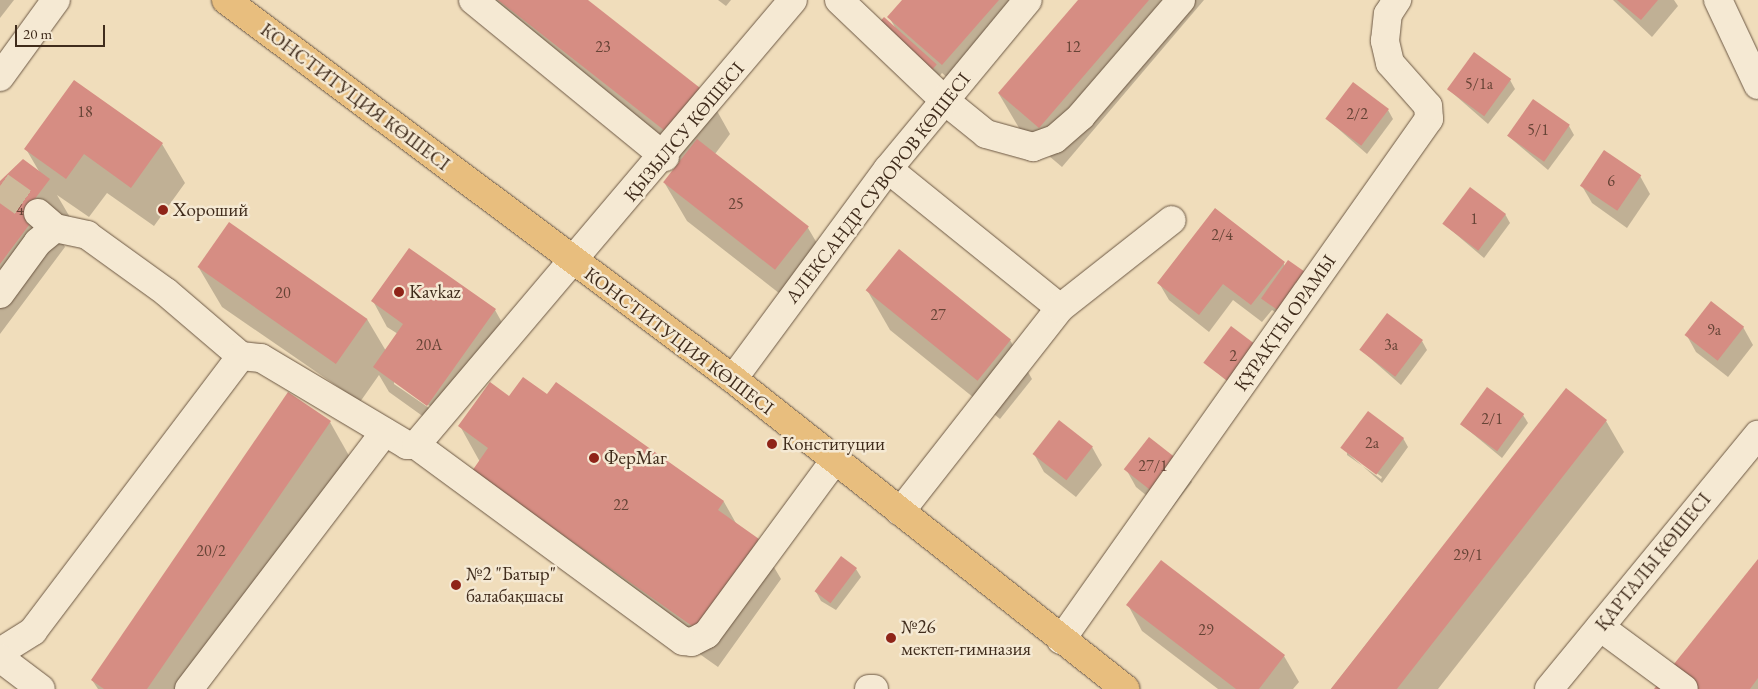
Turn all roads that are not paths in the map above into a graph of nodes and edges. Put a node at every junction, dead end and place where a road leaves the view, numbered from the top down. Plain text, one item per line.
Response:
1 (56, 0) edge
2 (226, 0) edge
3 (473, 0) edge
4 (793, 0) edge
5 (839, 0) edge
6 (1028, 0) edge
7 (1181, 0) edge
8 (1397, 0) edge
9 (1718, 0) edge
10 (0, 77) edge
11 (1758, 86) edge
12 (944, 100) junction
13 (665, 157) junction
14 (888, 169) junction
15 (1172, 220) dead end
16 (572, 261) junction
17 (0, 294) edge
18 (1060, 308) junction
19 (241, 356) junction
20 (733, 379) junction
21 (385, 432) junction
22 (1758, 435) edge
23 (416, 445) junction
24 (835, 460) junction
25 (900, 512) junction
26 (1600, 627) junction
27 (1061, 640) junction
28 (0, 652) edge
29 (0, 658) edge
30 (41, 689) edge
31 (190, 689) edge
32 (868, 689) edge
33 (874, 689) edge
34 (1125, 689) edge
35 (1549, 689) edge
36 (1684, 689) edge

1 - 10 street
2 - 16 main road, КОНСТИТУЦИЯ КӨШЕСІ
3 - 13 street
4 - 13 street, ҚЫЗЫЛСУ КӨШЕСІ
5 - 12 street
6 - 12 street, АЛЕКСАНДР СУВОРОВ КӨШЕСІ
7 - 12 street
8 - 27 street, ҚҰРАҚТЫ ОРАМЫ
9 - 11 street
12 - 14 street, АЛЕКСАНДР СУВОРОВ КӨШЕСІ
13 - 16 street, ҚЫЗЫЛСУ КӨШЕСІ
14 - 18 street
14 - 20 street, АЛЕКСАНДР СУВОРОВ КӨШЕСІ
15 - 18 street
16 - 20 main road, КОНСТИТУЦИЯ КӨШЕСІ
16 - 23 street, ҚЫЗЫЛСУ КӨШЕСІ
17 - 19 street
18 - 25 street
19 - 21 street
19 - 28 street
20 - 24 main road, КОНСТИТУЦИЯ КӨШЕСІ
21 - 23 street
21 - 31 street
22 - 26 street, ҚАРТАЛЫ КӨШЕСІ
23 - 24 street
24 - 25 main road, КОНСТИТУЦИЯ КӨШЕСІ
25 - 27 main road, КОНСТИТУЦИЯ КӨШЕСІ
26 - 35 street, ҚАРТАЛЫ КӨШЕСІ
26 - 36 street
27 - 34 main road, КОНСТИТУЦИЯ КӨШЕСІ
29 - 30 street
32 - 33 street

